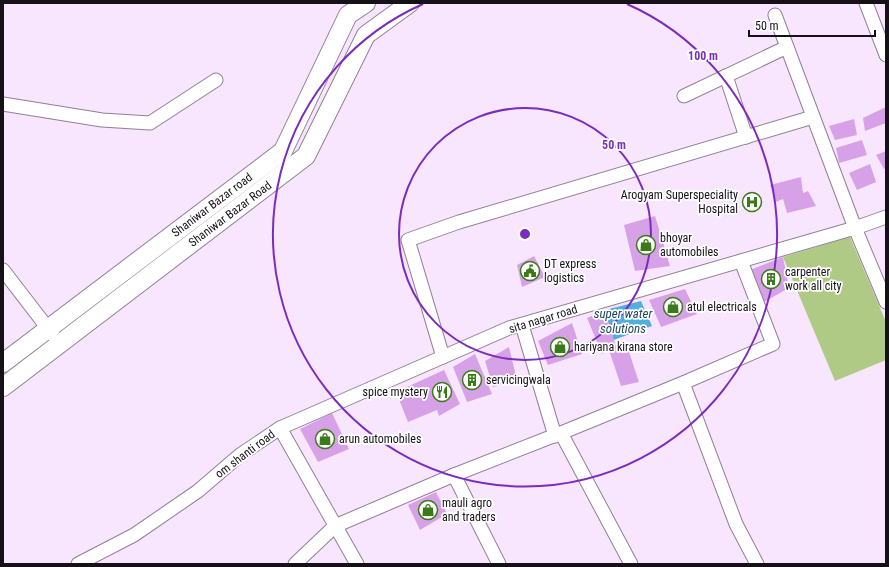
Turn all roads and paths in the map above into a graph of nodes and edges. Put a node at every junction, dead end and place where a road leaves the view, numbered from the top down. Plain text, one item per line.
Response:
1 (366, 3) edge
2 (410, 3) edge
3 (866, 3) edge
4 (775, 15) dead end
5 (787, 47) junction
6 (886, 55) edge
7 (726, 76) junction
8 (216, 80) dead end
9 (684, 96) dead end
10 (3, 104) edge
11 (813, 116) junction
12 (746, 137) junction
13 (886, 217) edge
14 (855, 228) junction
15 (741, 261) junction
16 (3, 270) edge
17 (886, 302) edge
18 (522, 324) junction
19 (48, 329) junction
20 (60, 344) junction
21 (444, 357) junction
22 (3, 364) edge
23 (683, 383) junction
24 (3, 387) edge
25 (280, 428) junction
26 (558, 435) junction
27 (454, 475) junction
28 (335, 526) junction
29 (99, 559) edge
30 (78, 564) edge
31 (295, 564) edge
32 (357, 564) edge
33 (499, 564) edge
34 (630, 564) edge
35 (757, 564) edge

1 - 19 main road, Shaniwar Bazar road
2 - 20 main road, Shaniwar Bazar Road
3 - 6 street
4 - 5 street
5 - 7 street
5 - 11 street
7 - 9 street
7 - 12 street
8 - 10 street
11 - 12 street
11 - 14 street
12 - 21 street
13 - 14 street, sita nagar road
14 - 15 street, sita nagar road
14 - 17 street
15 - 18 street, sita nagar road
15 - 23 street
16 - 19 street
18 - 21 street, sita nagar road
18 - 26 street
19 - 20 street
19 - 22 main road, Shaniwar Bazar road
20 - 24 main road, Shaniwar Bazar Road
21 - 25 street, sita nagar road
23 - 26 street
23 - 35 street
25 - 28 street, om shanti road
25 - 29 street, om shanti road
26 - 27 street
26 - 34 street
27 - 28 street
27 - 33 street
28 - 31 street
28 - 32 street, om shanti road
29 - 30 street, om shanti road

